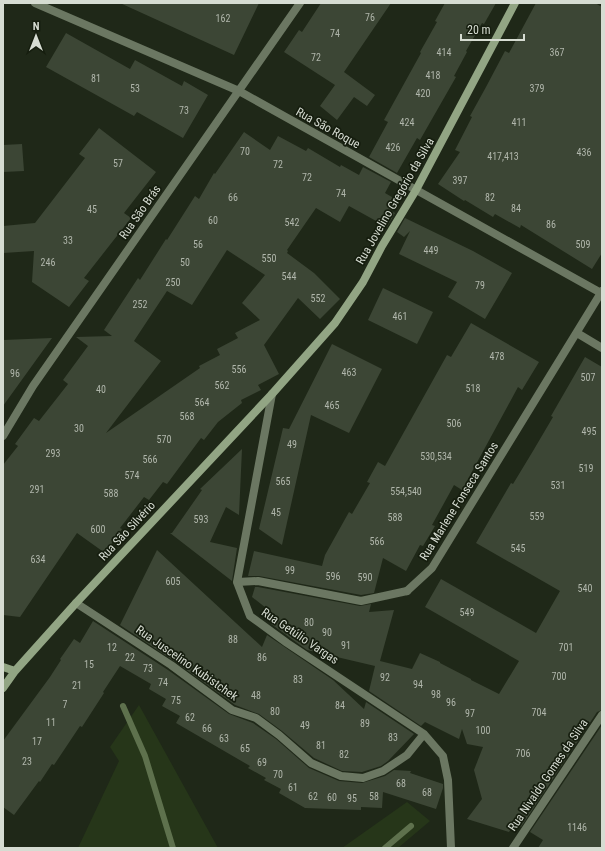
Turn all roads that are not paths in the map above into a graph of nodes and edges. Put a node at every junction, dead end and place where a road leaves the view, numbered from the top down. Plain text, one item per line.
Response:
1 (35, 3) edge
2 (300, 3) edge
3 (515, 3) edge
4 (238, 91) junction
5 (416, 190) junction
6 (601, 292) edge
7 (577, 334) junction
8 (602, 348) edge
9 (272, 394) junction
10 (3, 436) edge
11 (237, 582) junction
12 (76, 603) junction
13 (3, 667) edge
14 (15, 671) junction
15 (3, 688) edge
16 (602, 715) edge
17 (424, 734) junction
18 (451, 848) edge
19 (513, 848) edge

1 - 4 street, Rua São Roque
2 - 4 street, Rua São Brás
3 - 5 street, Rua Jovelino Gregório da Silva
4 - 5 street, Rua São Roque
4 - 10 street, Rua São Brás
5 - 6 street, Rua São Roque
5 - 9 street, Rua Jovelino Gregório da Silva
6 - 7 street, Rua Marlene Fonseca Santos
7 - 8 street
7 - 11 street, Rua Marlene Fonseca Santos
9 - 11 street
9 - 12 street, Rua São Silvério
11 - 17 street, Rua Getúlio Vargas
12 - 14 street, Rua São Silvério
12 - 17 street, Rua Juscelino Kubistchek
13 - 14 street
14 - 15 street, Rua São Silvério
16 - 19 street, Rua Nivaldo Gomes da Silva
17 - 18 street, Rua Getúlio Vargas

